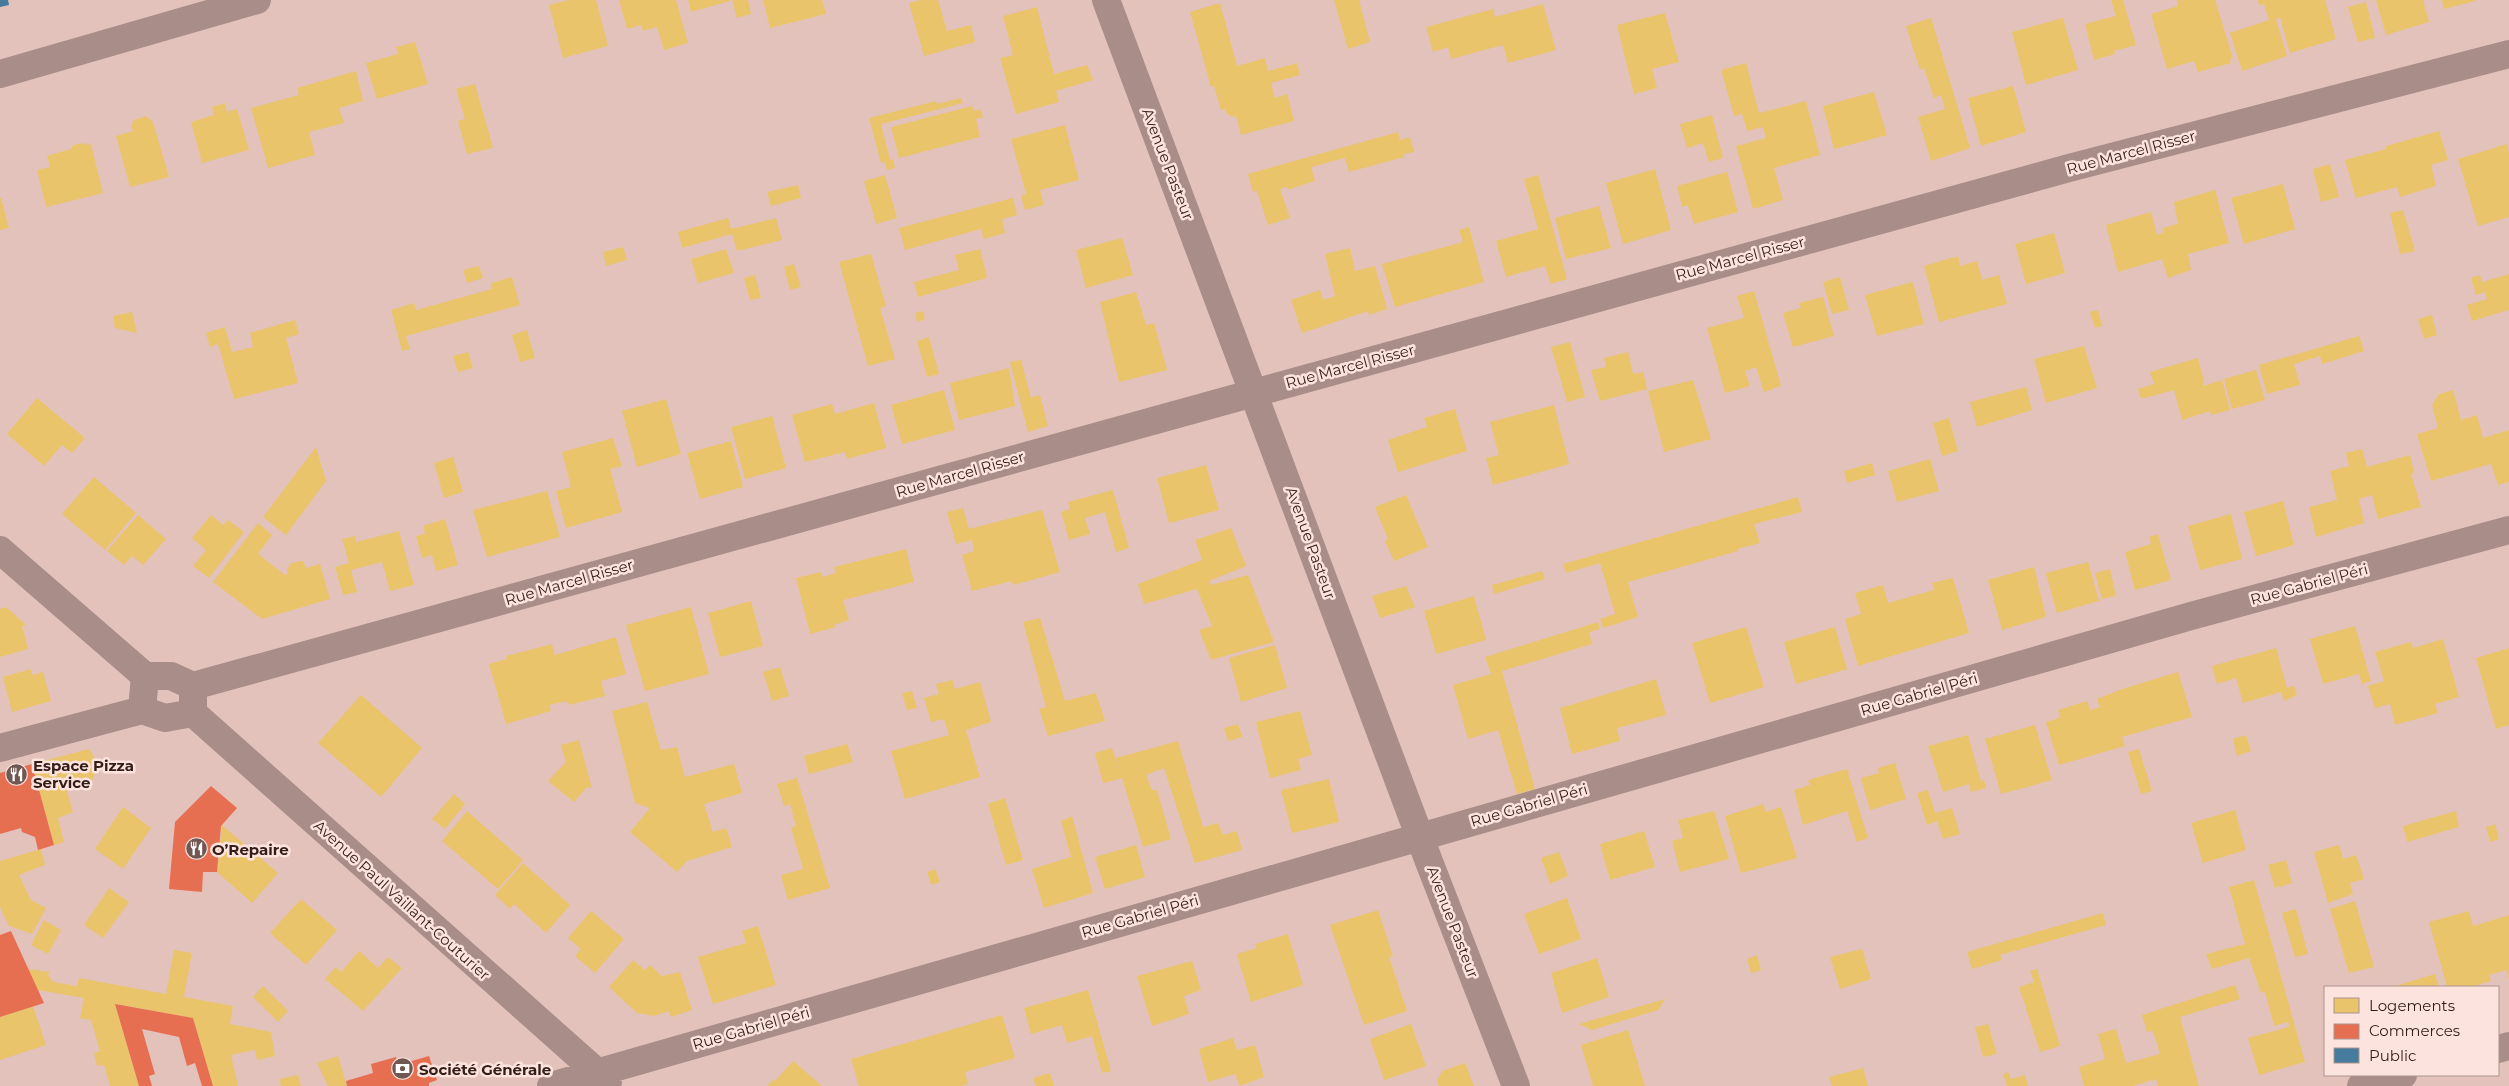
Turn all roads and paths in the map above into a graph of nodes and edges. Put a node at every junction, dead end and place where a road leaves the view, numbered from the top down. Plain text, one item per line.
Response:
1 (257, 0) edge
2 (1106, 0) edge
3 (2509, 54) edge
4 (0, 74) edge
5 (1254, 392) junction
6 (2509, 530) edge
7 (0, 550) edge
8 (145, 676) junction
9 (193, 699) junction
10 (142, 710) junction
11 (0, 748) edge
12 (1420, 836) junction
13 (2399, 1076) edge
14 (604, 1079) edge
15 (551, 1086) edge
16 (1516, 1086) edge
17 (2361, 1086) edge

1 - 4 street
2 - 5 street, Avenue Pasteur
3 - 5 street, Rue Marcel Risser
5 - 9 street, Rue Marcel Risser
5 - 12 street, Avenue Pasteur
6 - 12 street, Rue Gabriel Péri
7 - 8 street
8 - 9 street, Avenue Paul Vaillant-Couturier
8 - 10 street
9 - 10 street, Rue Marcel Risser
9 - 14 street, Avenue Paul Vaillant-Couturier
10 - 11 street
12 - 14 street, Rue Gabriel Péri
12 - 16 street, Avenue Pasteur
13 - 17 street
14 - 15 street, Rue Gabriel Péri

